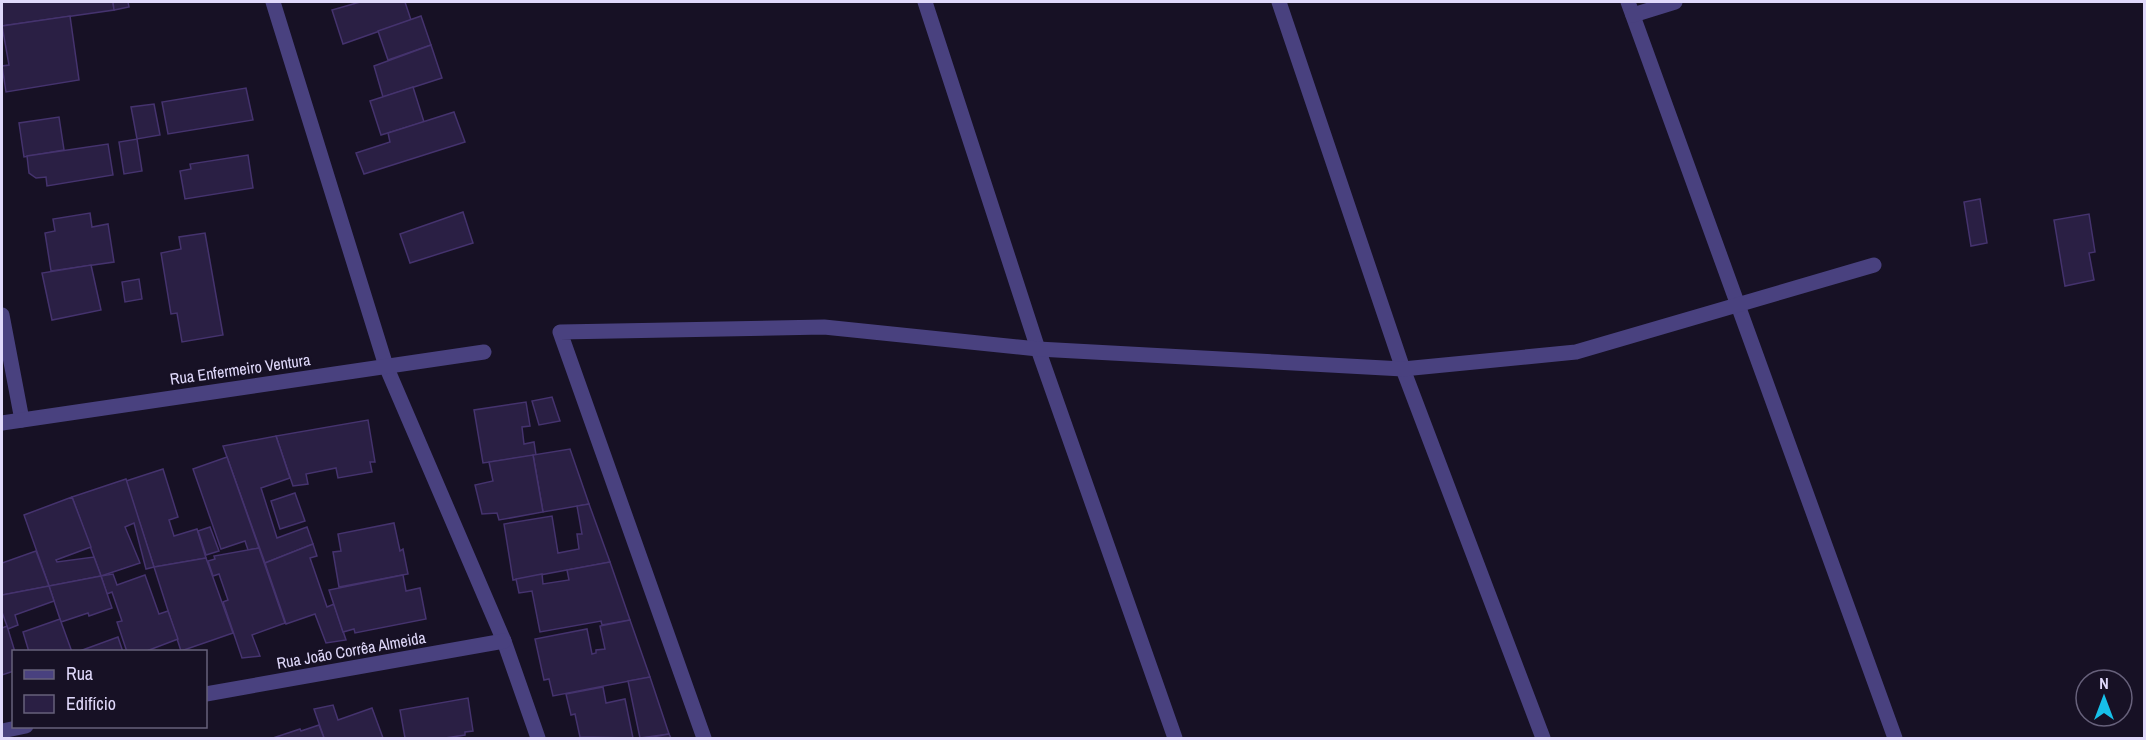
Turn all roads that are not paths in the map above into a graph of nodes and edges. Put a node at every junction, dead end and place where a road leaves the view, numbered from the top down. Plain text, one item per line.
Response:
1 (273, 2) edge
2 (925, 2) edge
3 (1279, 2) edge
4 (1675, 2) edge
5 (1630, 8) edge
6 (1874, 265) dead end
7 (1738, 304) junction
8 (2, 315) edge
9 (1038, 349) junction
10 (484, 352) dead end
11 (386, 366) junction
12 (1403, 369) junction
13 (22, 420) junction
14 (2, 423) edge
15 (504, 641) junction
16 (207, 694) edge
17 (538, 738) edge
18 (705, 738) edge
19 (1175, 738) edge
20 (1543, 738) edge
21 (1895, 738) edge

1 - 11 street
2 - 9 street
3 - 12 street
4 - 5 street
5 - 7 street
6 - 7 street
7 - 12 street
7 - 21 street
8 - 13 street
9 - 12 street
9 - 18 street
9 - 19 street
10 - 11 street, Rua Enfermeiro Ventura
11 - 13 street, Rua Enfermeiro Ventura
11 - 15 street
12 - 20 street
13 - 14 street, Rua Enfermeiro Ventura
15 - 16 street, Rua João Corrêa Almeida
15 - 17 street

